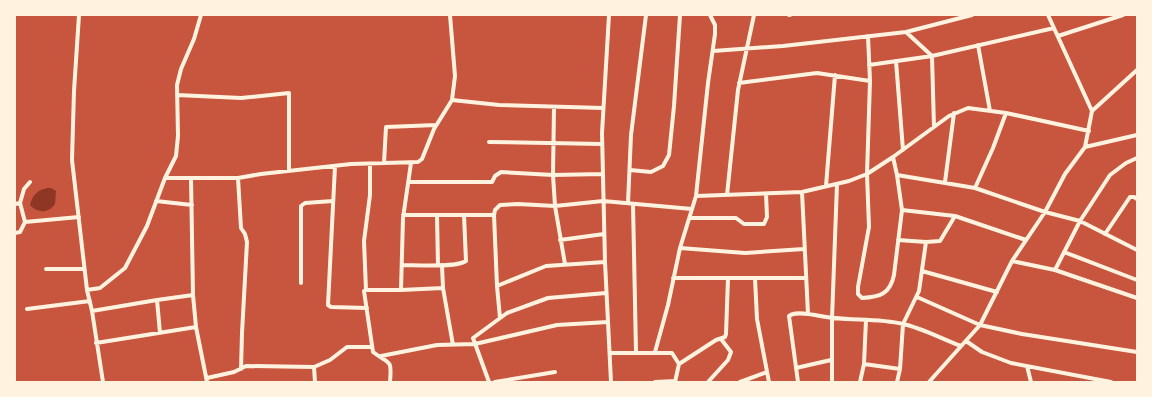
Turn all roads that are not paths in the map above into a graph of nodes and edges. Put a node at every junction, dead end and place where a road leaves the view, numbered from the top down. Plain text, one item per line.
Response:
1 (79, 15) edge
2 (201, 15) edge
3 (450, 15) edge
4 (610, 15) edge
5 (646, 15) edge
6 (680, 15) edge
7 (710, 15) edge
8 (754, 15) edge
9 (972, 15) edge
10 (1048, 15) edge
11 (1123, 15) edge
12 (1054, 28) junction
13 (906, 32) junction
14 (868, 36) junction
15 (1058, 36) junction
16 (978, 45) junction
17 (746, 50) junction
18 (713, 51) junction
19 (932, 56) junction
20 (896, 61) junction
21 (869, 65) junction
22 (1137, 70) edge
23 (835, 76) junction
24 (870, 81) junction
25 (740, 83) junction
26 (177, 95) junction
27 (452, 100) junction
28 (554, 106) junction
29 (603, 108) junction
30 (990, 111) junction
31 (1092, 111) junction
32 (954, 113) junction
33 (1006, 113) junction
34 (436, 125) junction
35 (934, 127) junction
36 (1089, 130) junction
37 (1137, 135) edge
38 (489, 142) dead end
39 (554, 143) junction
40 (602, 144) junction
41 (1085, 147) junction
42 (902, 150) junction
43 (893, 157) junction
44 (1137, 158) edge
45 (384, 163) junction
46 (411, 163) junction
47 (370, 164) junction
48 (335, 166) junction
49 (630, 170) junction
50 (289, 171) junction
51 (602, 174) junction
52 (867, 174) junction
53 (553, 175) junction
54 (897, 175) junction
55 (165, 178) junction
56 (191, 178) junction
57 (238, 178) junction
58 (30, 182) dead end
59 (409, 182) junction
60 (945, 182) junction
61 (837, 184) junction
62 (826, 186) junction
63 (975, 188) junction
64 (802, 192) junction
65 (766, 194) junction
66 (696, 196) junction
67 (727, 196) junction
68 (1137, 199) edge
69 (156, 201) junction
70 (333, 201) junction
71 (603, 201) junction
72 (20, 203) junction
73 (15, 204) edge
74 (631, 204) junction
75 (192, 205) junction
76 (555, 206) junction
77 (692, 209) junction
78 (902, 210) junction
79 (1045, 212) junction
80 (403, 214) junction
81 (437, 215) junction
82 (464, 215) junction
83 (494, 215) junction
84 (955, 216) junction
85 (78, 217) junction
86 (690, 218) junction
87 (1080, 221) junction
88 (25, 222) junction
89 (15, 232) edge
90 (604, 234) junction
91 (1105, 234) junction
92 (560, 240) junction
93 (898, 240) junction
94 (1026, 240) junction
95 (926, 242) junction
96 (680, 248) junction
97 (804, 249) junction
98 (1137, 250) edge
99 (1064, 252) junction
100 (1012, 261) junction
101 (605, 262) junction
102 (565, 264) junction
103 (402, 265) junction
104 (440, 265) junction
105 (46, 269) dead end
106 (84, 269) junction
107 (1055, 270) junction
108 (922, 271) junction
109 (673, 278) junction
110 (728, 278) junction
111 (755, 278) junction
112 (805, 278) junction
113 (1137, 280) edge
114 (301, 283) dead end
115 (497, 286) junction
116 (443, 288) junction
117 (87, 290) junction
118 (366, 290) junction
119 (401, 290) junction
120 (997, 292) junction
121 (606, 293) junction
122 (193, 295) junction
123 (917, 297) junction
124 (1137, 298) edge
125 (157, 300) junction
126 (90, 301) junction
127 (367, 308) junction
128 (26, 309) dead end
129 (92, 311) junction
130 (808, 314) junction
131 (500, 318) junction
132 (832, 319) junction
133 (866, 320) junction
134 (608, 322) junction
135 (903, 324) junction
136 (980, 325) junction
137 (196, 327) junction
138 (160, 333) junction
139 (721, 339) junction
140 (966, 341) junction
141 (96, 343) junction
142 (475, 344) junction
143 (453, 345) junction
144 (961, 346) junction
145 (372, 347) junction
146 (636, 352) junction
147 (655, 352) junction
148 (1137, 352) edge
149 (610, 353) junction
150 (381, 356) junction
151 (831, 360) junction
152 (679, 364) junction
153 (864, 364) junction
154 (1027, 366) junction
155 (314, 367) junction
156 (796, 368) junction
157 (241, 369) junction
158 (900, 369) junction
159 (555, 372) dead end
160 (767, 372) junction
161 (207, 380) edge
162 (675, 381) edge
163 (102, 382) edge
164 (315, 382) edge
165 (390, 382) edge
166 (489, 382) edge
167 (495, 382) edge
168 (611, 382) edge
169 (655, 382) edge
170 (708, 382) edge
171 (740, 382) edge
172 (769, 382) edge
173 (797, 382) edge
174 (832, 382) edge
175 (860, 382) edge
176 (897, 382) edge
177 (929, 382) edge
178 (1031, 382) edge
179 (1111, 382) edge

1 - 85 street
2 - 26 street
3 - 27 street
4 - 29 street
5 - 49 street
6 - 49 street
7 - 18 street
8 - 17 street
9 - 13 street
10 - 12 street
11 - 15 street
12 - 15 street
12 - 16 street
13 - 14 street
13 - 19 street
14 - 17 street
14 - 21 street
15 - 31 street
16 - 19 street
16 - 30 street
17 - 18 street
17 - 25 street
18 - 66 street
19 - 20 street
19 - 35 street
20 - 21 street
20 - 42 street
21 - 24 street
22 - 31 street
23 - 24 street
23 - 25 street
23 - 62 street
24 - 52 street
25 - 67 street
26 - 50 street
26 - 55 street
27 - 28 street
27 - 34 street
28 - 29 street
28 - 39 street
29 - 40 street
30 - 32 street
30 - 33 street
31 - 36 street
32 - 35 street
32 - 60 street
33 - 36 street
33 - 63 street
34 - 45 street
34 - 46 street
35 - 42 street
36 - 41 street
37 - 41 street
38 - 39 street
39 - 40 street
39 - 53 street
40 - 51 street
41 - 79 street
42 - 43 street
43 - 52 street
43 - 54 street
44 - 87 street
45 - 46 street
45 - 47 street
46 - 59 street
47 - 48 street
47 - 118 street
48 - 50 street
48 - 70 street
49 - 74 street
50 - 57 street
51 - 53 street
51 - 71 street
52 - 61 street
52 - 93 street
53 - 59 street
53 - 76 street
54 - 60 street
54 - 78 street
55 - 56 street
55 - 69 street
56 - 57 street
56 - 75 street
57 - 157 street
58 - 72 street
59 - 80 street
60 - 63 street
61 - 62 street
61 - 132 street
62 - 64 street
63 - 79 street
64 - 65 street
64 - 97 street
65 - 67 street
65 - 86 street
66 - 67 street
66 - 77 street
68 - 91 street
69 - 75 street
69 - 117 street
70 - 114 street
70 - 127 street
71 - 74 street
71 - 76 street
71 - 90 street
72 - 73 street
72 - 88 street
74 - 77 street
74 - 146 street
75 - 122 street
76 - 83 street
76 - 92 street
77 - 86 street
78 - 84 street
78 - 93 street
79 - 87 street
79 - 94 street
80 - 81 street
80 - 103 street
81 - 82 street
81 - 104 street
82 - 83 street
82 - 104 street
83 - 115 street
84 - 94 street
84 - 95 street
85 - 88 street
85 - 106 street
86 - 96 street
87 - 91 street
87 - 99 street
88 - 89 street
90 - 92 street
90 - 101 street
91 - 98 street
92 - 102 street
93 - 95 street
94 - 100 street
95 - 108 street
96 - 97 street
96 - 109 street
97 - 112 street
99 - 107 street
99 - 113 street
100 - 107 street
100 - 120 street
101 - 102 street
101 - 121 street
102 - 115 street
103 - 104 street
103 - 119 street
104 - 116 street
105 - 106 street
106 - 117 street
107 - 124 street
108 - 120 street
108 - 123 street
109 - 110 street
109 - 147 street
110 - 111 street
110 - 139 street
111 - 112 street
111 - 160 street
112 - 130 street
115 - 131 street
116 - 119 street
116 - 143 street
117 - 126 street
118 - 119 street
118 - 127 street
120 - 136 street
121 - 131 street
121 - 134 street
122 - 125 street
122 - 137 street
123 - 135 street
123 - 136 street
125 - 129 street
125 - 138 street
126 - 128 street
126 - 129 street
127 - 145 street
129 - 141 street
130 - 132 street
130 - 156 street
131 - 142 street
132 - 133 street
132 - 151 street
133 - 135 street
133 - 153 street
134 - 142 street
134 - 149 street
135 - 144 street
135 - 158 street
136 - 140 street
136 - 148 street
137 - 138 street
137 - 161 street
138 - 141 street
139 - 152 street
139 - 170 street
140 - 144 street
140 - 154 street
141 - 163 street
142 - 143 street
142 - 166 street
143 - 150 street
144 - 177 street
145 - 150 street
145 - 155 street
146 - 147 street
146 - 149 street
147 - 152 street
149 - 168 street
150 - 165 street
151 - 156 street
151 - 174 street
152 - 162 street
153 - 158 street
153 - 175 street
154 - 178 street
154 - 179 street
155 - 157 street
155 - 164 street
156 - 173 street
157 - 161 street
158 - 176 street
159 - 167 street
160 - 171 street
160 - 172 street
162 - 169 street

